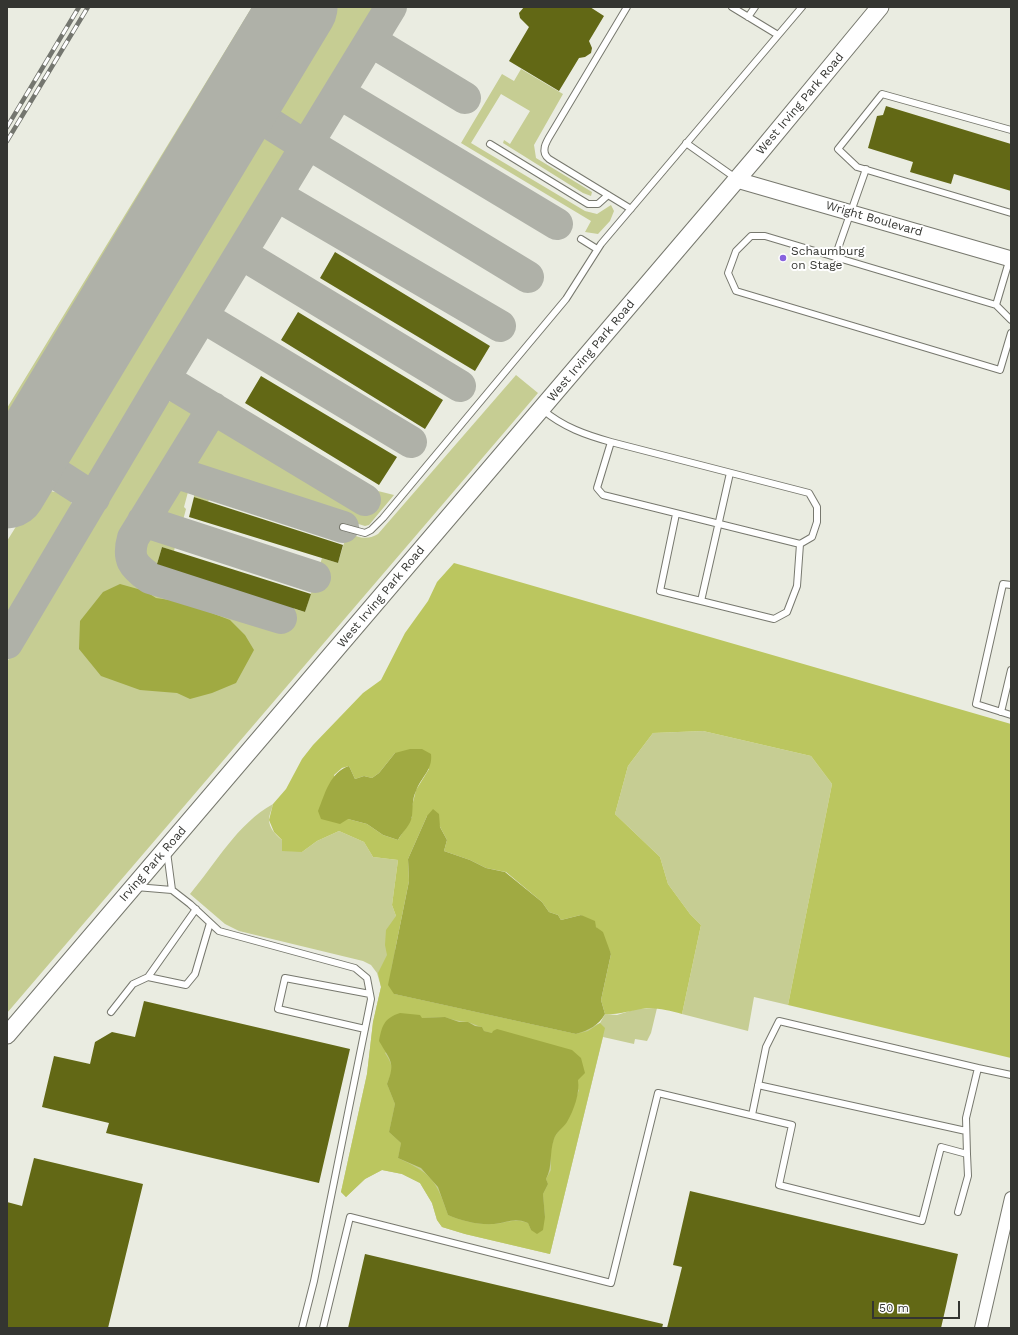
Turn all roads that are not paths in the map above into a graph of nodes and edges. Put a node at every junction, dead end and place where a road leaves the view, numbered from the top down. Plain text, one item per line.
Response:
1 (627, 7) edge
2 (732, 7) edge
3 (755, 7) edge
4 (802, 7) edge
5 (880, 7) edge
6 (748, 17) junction
7 (778, 35) junction
8 (1011, 130) edge
9 (686, 143) junction
10 (490, 144) dead end
11 (866, 170) junction
12 (737, 180) junction
13 (608, 195) junction
14 (631, 209) junction
15 (851, 212) junction
16 (1011, 214) edge
17 (581, 239) dead end
18 (597, 249) junction
19 (835, 257) junction
20 (1011, 257) edge
21 (996, 305) junction
22 (1011, 320) edge
23 (1011, 333) edge
24 (541, 409) junction
25 (611, 442) junction
26 (730, 473) junction
27 (676, 514) junction
28 (718, 524) junction
29 (343, 527) dead end
30 (800, 544) junction
31 (1011, 585) edge
32 (701, 601) junction
33 (1011, 670) edge
34 (299, 693) joint
35 (1001, 712) junction
36 (1011, 715) edge
37 (167, 848) junction
38 (133, 887) junction
39 (172, 890) junction
40 (196, 909) junction
41 (210, 922) junction
42 (148, 977) junction
43 (370, 994) junction
44 (111, 1012) dead end
45 (365, 1029) junction
46 (7, 1035) edge
47 (978, 1068) junction
48 (1011, 1075) edge
49 (758, 1085) junction
50 (752, 1115) junction
51 (966, 1131) junction
52 (967, 1154) junction
53 (1011, 1198) edge
54 (1010, 1211) edge
55 (958, 1212) dead end
56 (302, 1328) edge
57 (323, 1328) edge
58 (981, 1328) edge

1 - 13 lane
2 - 6 lane
3 - 6 lane
4 - 7 lane
5 - 12 main road, West Irving Park Road
6 - 7 lane
7 - 9 lane
8 - 11 lane
9 - 12 lane
9 - 14 lane
10 - 13 lane
11 - 15 lane
11 - 16 lane
12 - 15 street, Wright Boulevard
12 - 24 main road, West Irving Park Road
13 - 14 lane
14 - 18 lane
15 - 19 lane
15 - 20 street, Wright Boulevard
17 - 18 lane
18 - 29 lane
19 - 21 lane
19 - 23 lane
20 - 21 lane
21 - 22 lane
24 - 25 lane
24 - 34 main road, West Irving Park Road
25 - 26 lane
25 - 27 lane
26 - 28 lane
26 - 30 lane
27 - 28 lane
27 - 32 lane
28 - 30 lane
28 - 32 lane
30 - 32 lane
31 - 35 lane
33 - 35 lane
34 - 37 main road, Irving Park Road
35 - 36 lane
37 - 38 main road, Irving Park Road
37 - 39 lane
38 - 39 lane
38 - 46 main road, Irving Park Road
39 - 40 lane
40 - 41 lane
40 - 42 lane
41 - 42 lane
41 - 43 lane
42 - 44 lane
43 - 45 lane
43 - 45 lane
45 - 56 lane
47 - 48 lane
47 - 49 lane
47 - 51 lane
49 - 50 lane
49 - 51 lane
50 - 52 lane
50 - 57 lane
51 - 52 lane
52 - 55 lane
53 - 54 street
54 - 58 street

